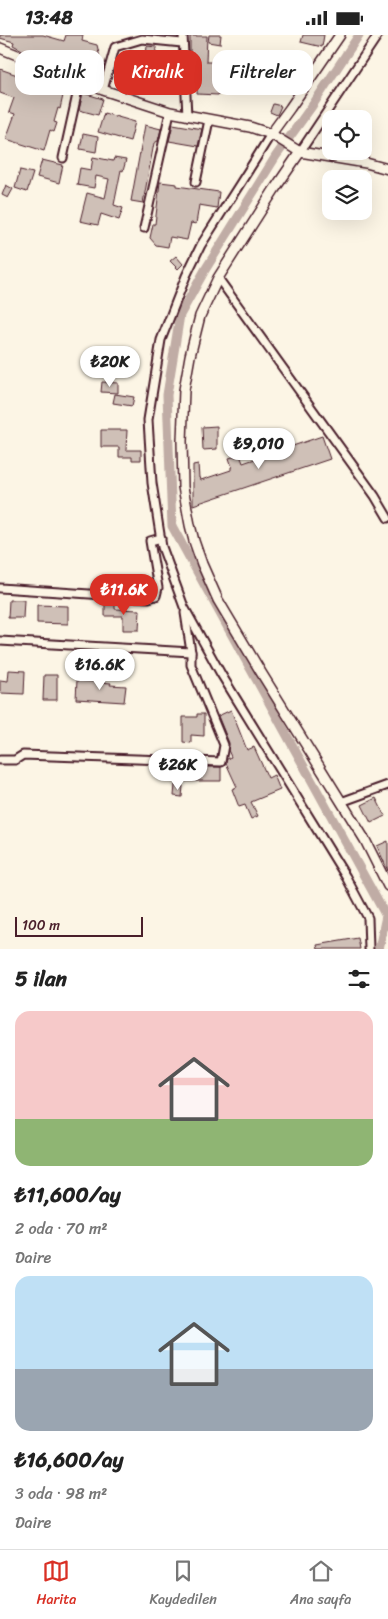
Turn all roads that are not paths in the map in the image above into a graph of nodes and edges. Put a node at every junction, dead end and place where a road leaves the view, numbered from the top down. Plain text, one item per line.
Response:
1 (340, 35) edge
2 (378, 35) edge
3 (182, 39) edge
4 (0, 48) edge
5 (15, 54) edge
6 (104, 87) edge
7 (104, 91) edge
8 (77, 95) edge
9 (170, 112) junction
10 (187, 116) junction
11 (209, 120) junction
12 (273, 135) junction
13 (300, 151) junction
14 (63, 158) dead end
15 (388, 169) edge
16 (196, 182) dead end
17 (144, 228) dead end
18 (218, 278) junction
19 (388, 518) edge
20 (161, 538) junction
21 (0, 588) edge
22 (184, 607) junction
23 (0, 641) edge
24 (191, 652) junction
25 (0, 760) edge
26 (388, 785) edge
27 (341, 802) junction
28 (388, 886) edge
29 (369, 949) edge

1 - 12 street
2 - 13 street
3 - 6 street
3 - 10 street
4 - 5 street
7 - 9 street
8 - 14 street
9 - 10 street
9 - 17 street
10 - 11 street
11 - 12 street
11 - 16 street
12 - 13 street
12 - 20 street
13 - 15 street
13 - 18 street
18 - 19 street
18 - 27 street
20 - 21 street
20 - 22 street
22 - 24 street
22 - 29 street
23 - 24 street
24 - 25 street
26 - 27 street
27 - 28 street

